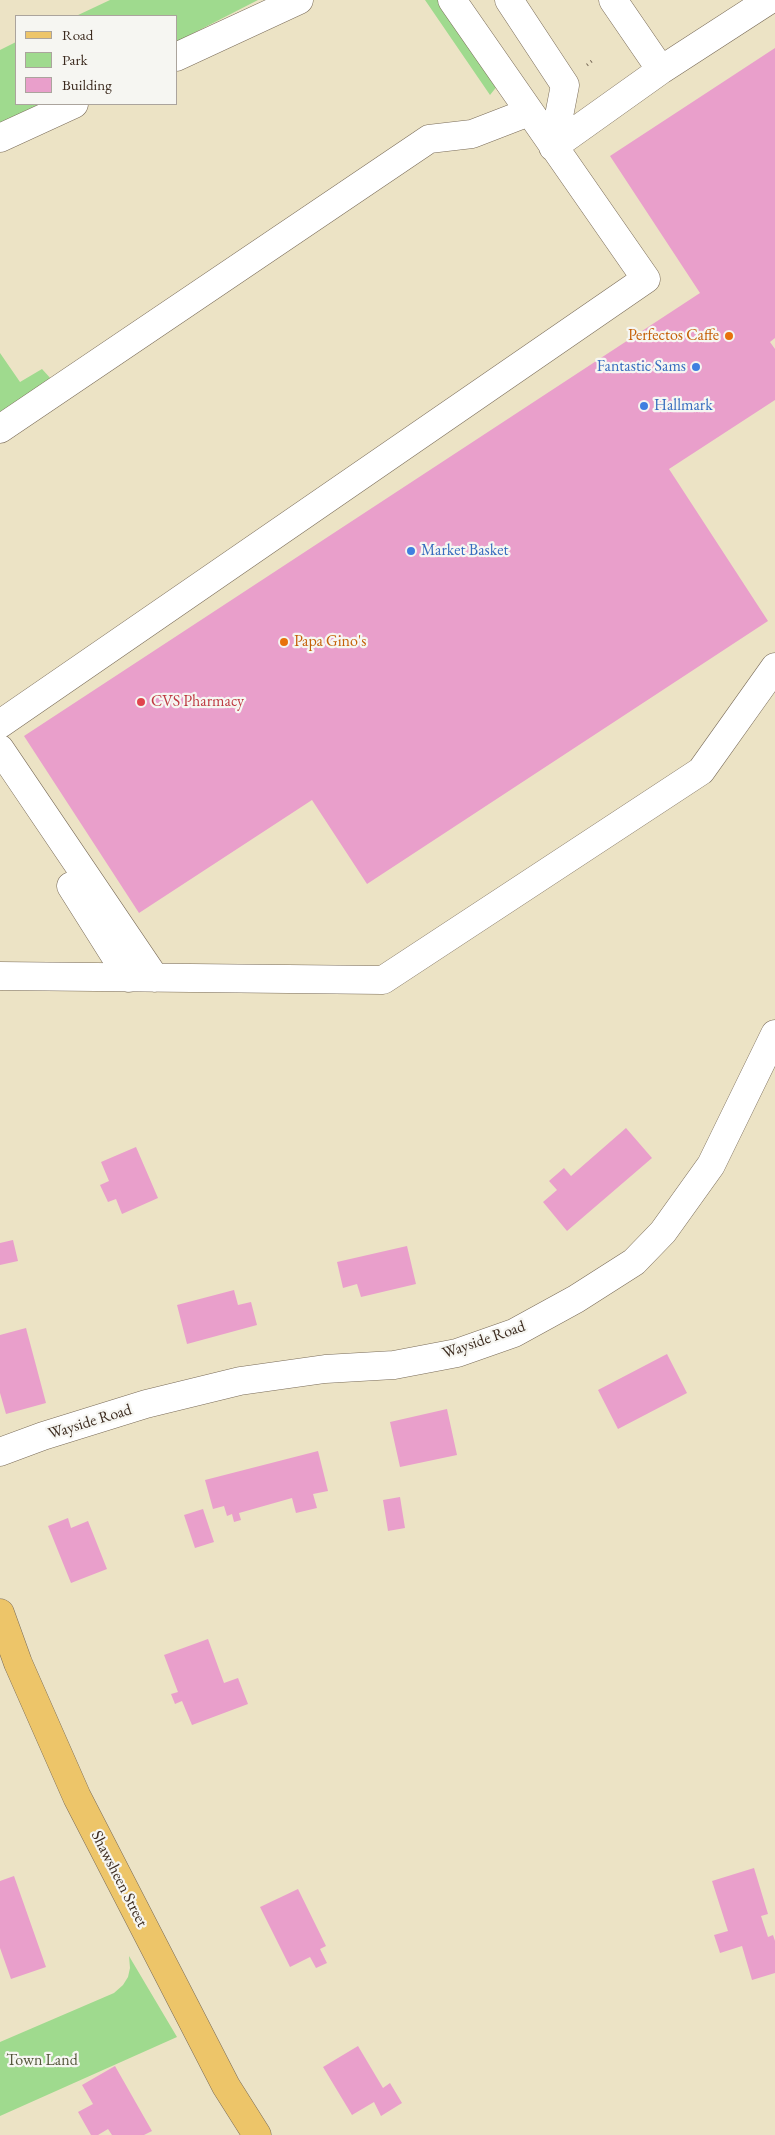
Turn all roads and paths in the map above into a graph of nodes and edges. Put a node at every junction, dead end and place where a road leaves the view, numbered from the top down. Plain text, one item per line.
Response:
1 (299, 0) edge
2 (452, 0) edge
3 (508, 0) edge
4 (613, 0) edge
5 (769, 0) edge
6 (178, 56) edge
7 (661, 70) junction
8 (72, 105) edge
9 (530, 112) junction
10 (0, 138) edge
11 (553, 147) junction
12 (0, 429) edge
13 (775, 667) edge
14 (0, 724) edge
15 (0, 749) edge
16 (0, 775) edge
17 (0, 976) edge
18 (142, 978) junction
19 (775, 1034) edge
20 (0, 1452) edge
21 (0, 1613) edge
22 (257, 2135) edge

1 - 6 street
2 - 9 street
3 - 11 street
4 - 7 street
5 - 7 street
7 - 11 street
8 - 10 street
9 - 11 street
9 - 12 street
11 - 14 street
13 - 18 street
15 - 18 street
16 - 18 street
17 - 18 street
19 - 20 street, Wayside Road
21 - 22 main road, Shawsheen Street

